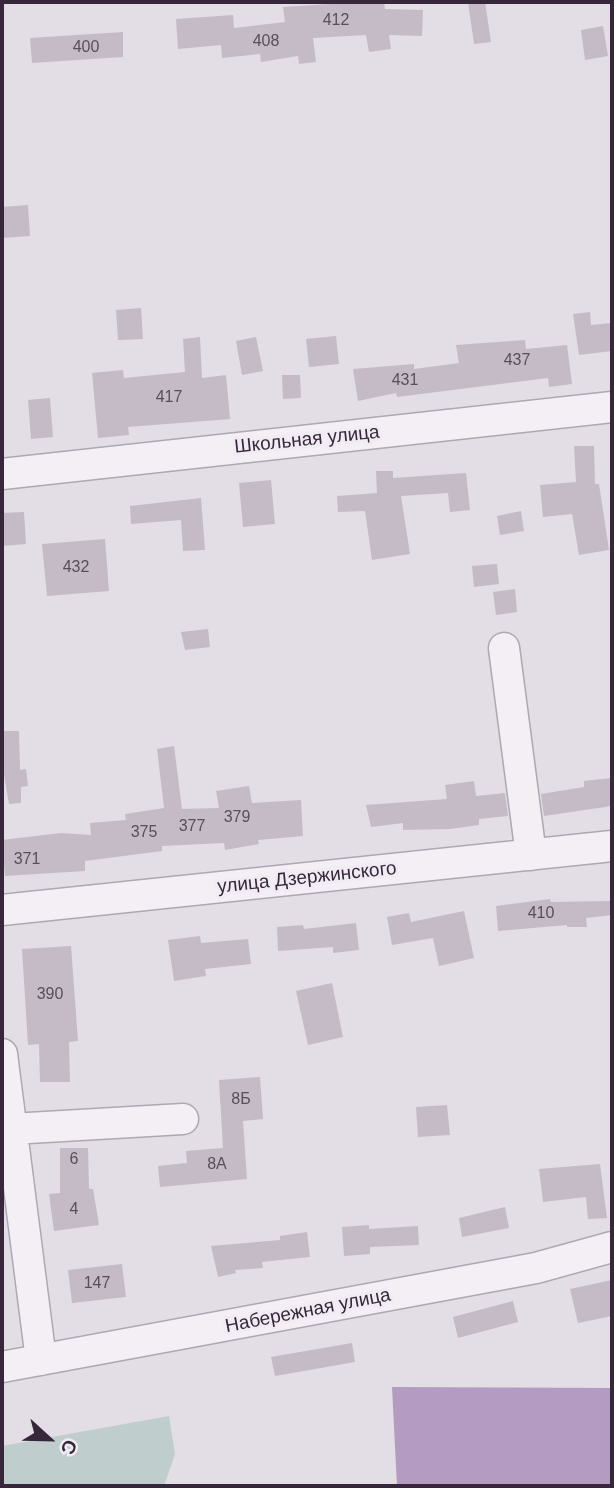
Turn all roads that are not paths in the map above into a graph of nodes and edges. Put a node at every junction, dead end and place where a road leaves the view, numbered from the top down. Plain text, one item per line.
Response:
1 (612, 407) edge
2 (2, 474) edge
3 (503, 648) dead end
4 (612, 846) edge
5 (531, 855) junction
6 (2, 910) edge
7 (2, 1054) edge
8 (183, 1119) dead end
9 (11, 1129) junction
10 (612, 1247) edge
11 (41, 1360) junction
12 (2, 1367) edge

1 - 2 street, Школьная улица
3 - 5 street
4 - 5 street, улица Дзержинского
5 - 6 street, улица Дзержинского
7 - 9 street
8 - 9 street
9 - 11 street
10 - 11 street, Набережная улица
11 - 12 street, Набережная улица

